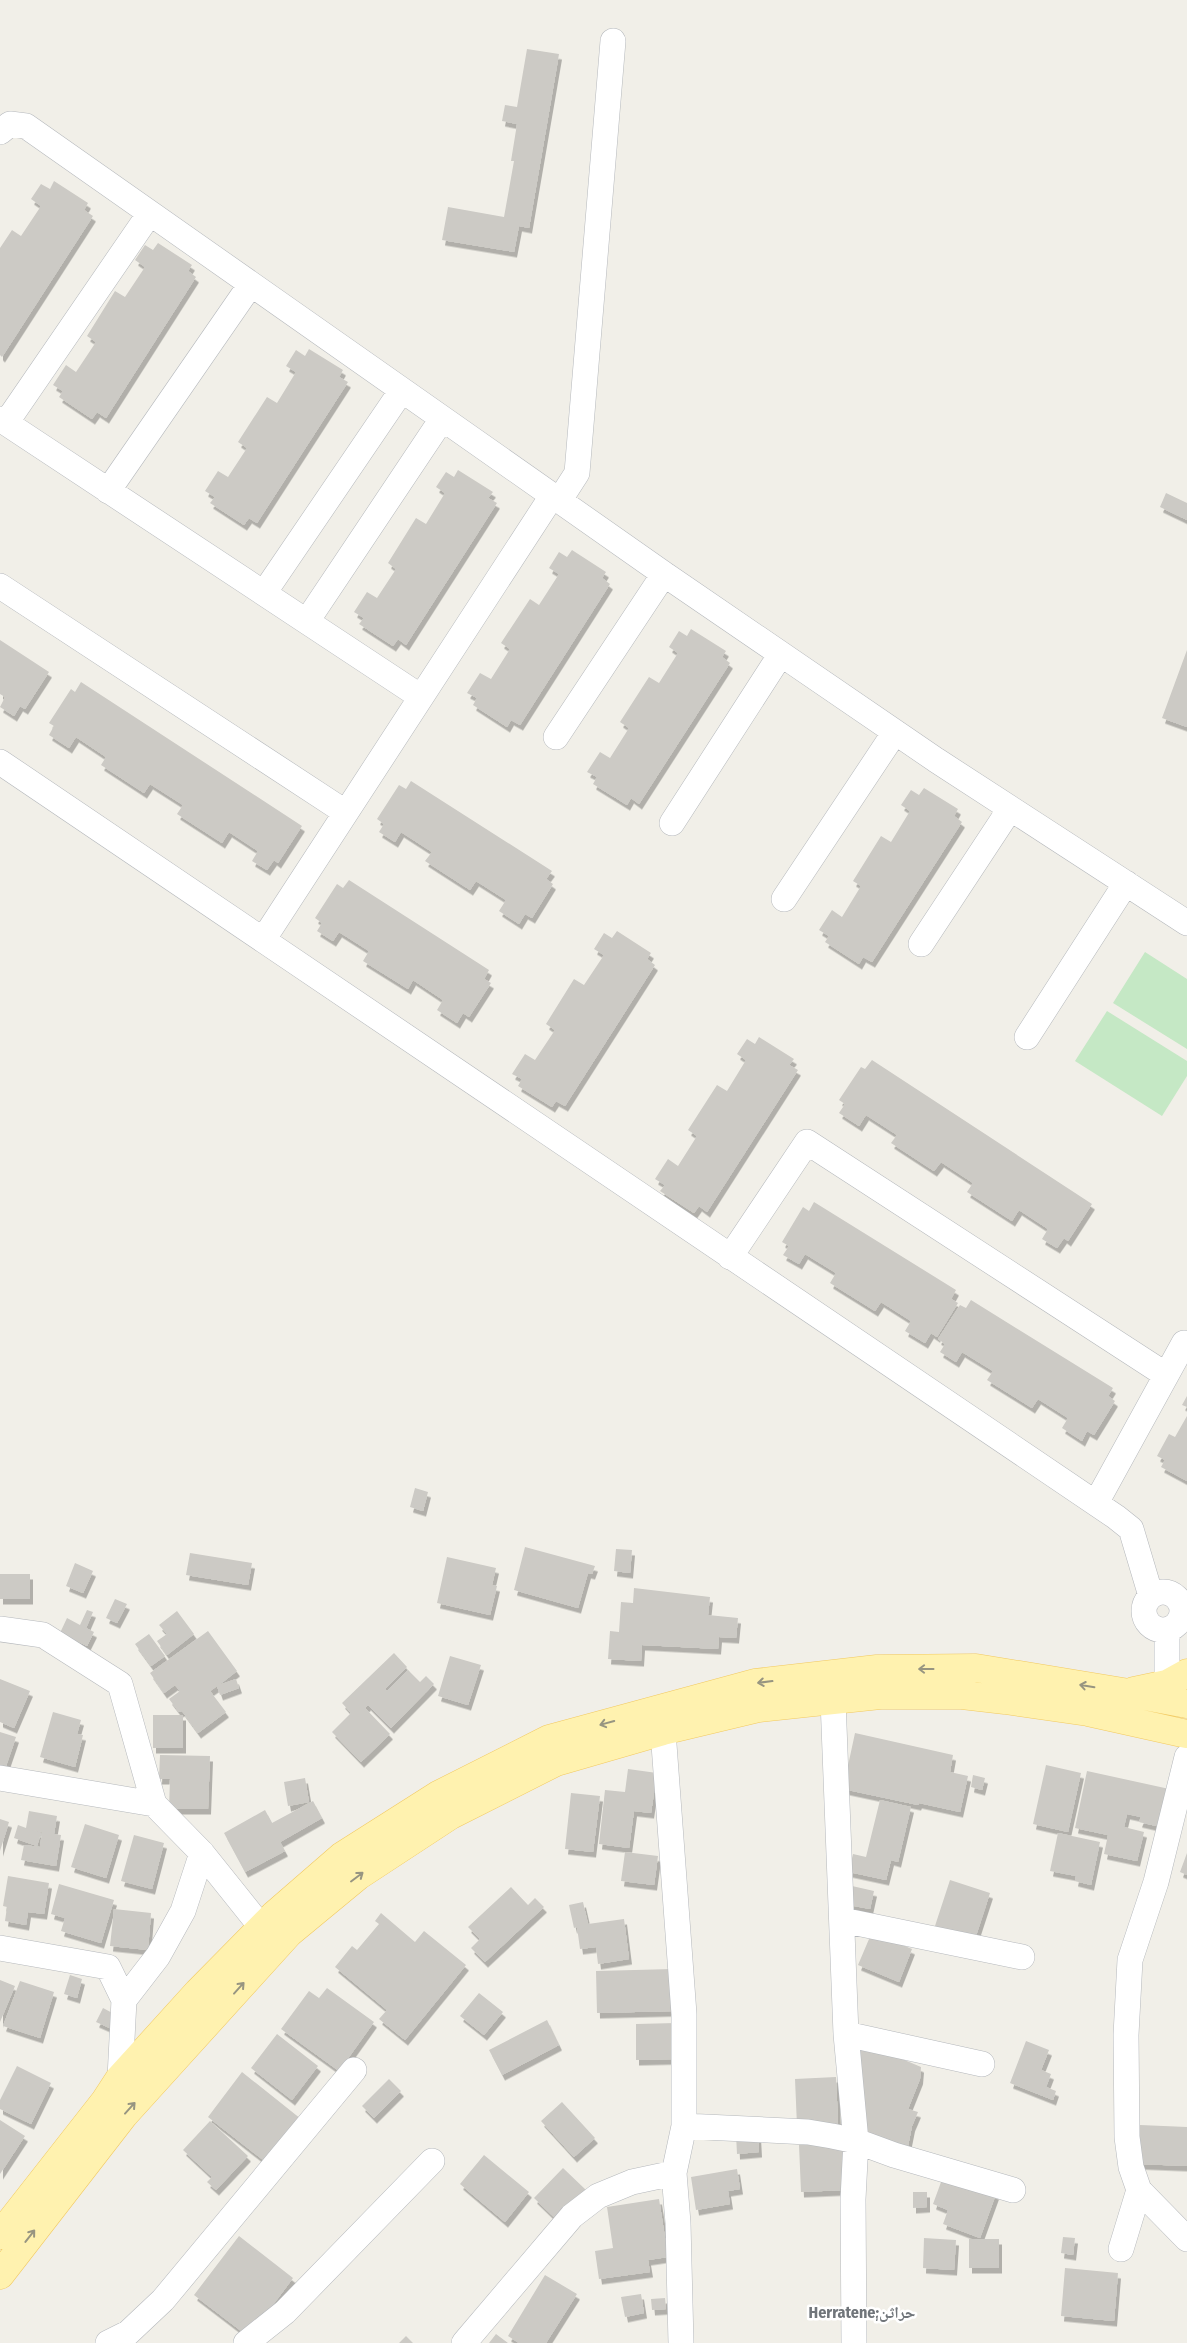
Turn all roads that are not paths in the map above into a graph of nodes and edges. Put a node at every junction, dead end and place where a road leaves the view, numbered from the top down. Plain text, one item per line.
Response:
1 (613, 41) dead end
2 (0, 132) edge
3 (150, 213) junction
4 (251, 284) junction
5 (402, 390) junction
6 (442, 418) junction
7 (3, 421) edge
8 (108, 490) junction
9 (555, 498) junction
10 (664, 574) junction
11 (0, 586) edge
12 (264, 593) junction
13 (307, 622) junction
14 (781, 654) junction
15 (421, 697) junction
16 (895, 732) junction
17 (556, 737) dead end
18 (0, 762) edge
19 (1010, 809) junction
20 (345, 812) junction
21 (672, 823) dead end
22 (1126, 883) junction
23 (784, 899) dead end
24 (1187, 922) edge
25 (263, 940) junction
26 (922, 944) dead end
27 (1027, 1037) dead end
28 (730, 1257) junction
29 (1184, 1343) dead end
30 (1166, 1375) junction
31 (1096, 1503) junction
32 (1151, 1596) junction
33 (1184, 1599) edge
34 (0, 1629) edge
35 (1167, 1630) junction
36 (1177, 1678) edge
37 (1129, 1693) junction
38 (833, 1700) junction
39 (1187, 1704) edge
40 (663, 1731) junction
41 (1187, 1734) edge
42 (1187, 1757) edge
43 (0, 1778) edge
44 (154, 1804) junction
45 (202, 1853) junction
46 (842, 1920) junction
47 (262, 1928) junction
48 (0, 1948) edge
49 (1022, 1956) dead end
50 (124, 2000) junction
51 (846, 2034) junction
52 (982, 2064) dead end
53 (354, 2070) dead end
54 (120, 2078) junction
55 (684, 2126) junction
56 (856, 2141) junction
57 (432, 2161) dead end
58 (674, 2173) junction
59 (1013, 2190) dead end
60 (1139, 2190) junction
61 (0, 2235) edge
62 (1187, 2238) edge
63 (1121, 2249) dead end
64 (0, 2275) edge
65 (108, 2343) edge
66 (246, 2343) edge
67 (464, 2343) edge
68 (681, 2343) edge
69 (854, 2343) edge

1 - 9 street
2 - 3 street
3 - 4 street
3 - 7 street
4 - 5 street
4 - 8 street
5 - 6 street
5 - 12 street
6 - 9 street
6 - 13 street
7 - 8 street
8 - 12 street
9 - 10 street
9 - 15 street
10 - 14 street
10 - 17 street
11 - 20 street
12 - 13 street
13 - 15 street
14 - 16 street
14 - 21 street
15 - 20 street
16 - 19 street
16 - 23 street
18 - 25 street
19 - 22 street
19 - 26 street
20 - 25 street
22 - 24 street
22 - 27 street
25 - 28 street
28 - 30 street
28 - 31 street
29 - 30 street
30 - 31 street
31 - 32 street
32 - 33 street
32 - 35 street
33 - 35 street
34 - 44 street
35 - 36 street
36 - 37 main road
37 - 39 main road
37 -> 47 main road
38 - 40 main road
38 - 41 main road
38 - 46 street
40 - 55 street
64 -> 40 main road
42 - 60 street
43 - 44 street
44 - 45 street
45 - 47 street
45 - 50 street
46 - 49 street
46 - 51 street
47 - 54 main road
48 - 50 street
50 - 54 street
51 - 52 street
51 - 56 street
53 - 65 street
54 - 61 main road
55 - 56 street
55 - 58 street
56 - 59 street
56 - 69 street
57 - 66 street
58 - 67 street
58 - 68 street
60 - 62 street
60 - 63 street

